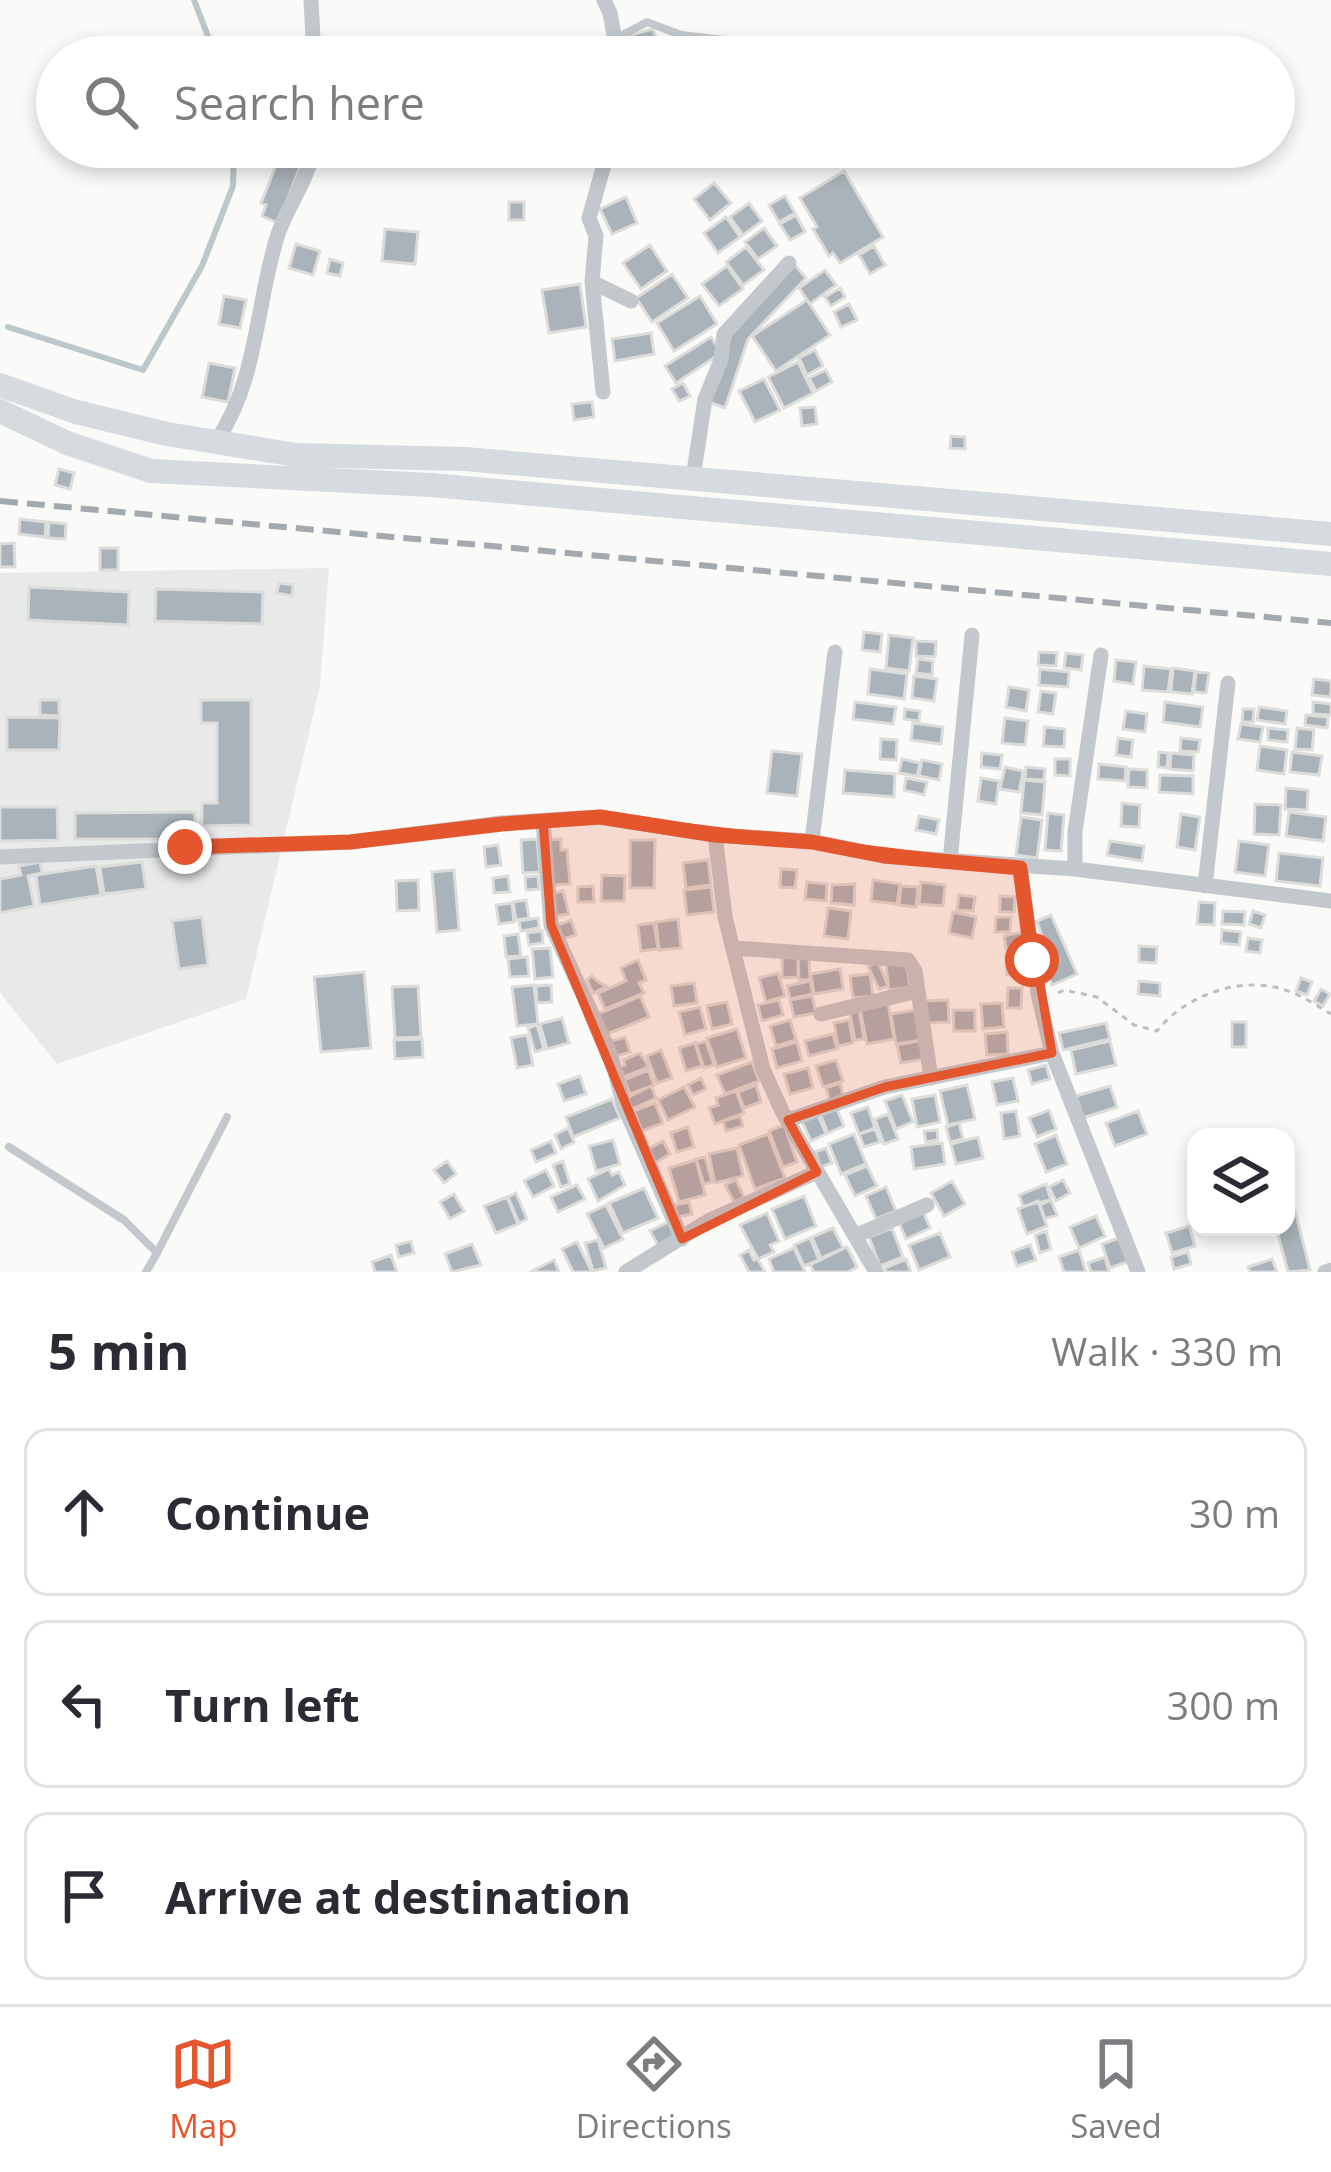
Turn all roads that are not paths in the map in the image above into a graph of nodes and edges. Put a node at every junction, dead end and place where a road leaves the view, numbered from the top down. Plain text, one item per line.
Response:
1 (311, 0) edge
2 (604, 0) edge
3 (313, 36) edge
4 (614, 36) edge
5 (621, 36) edge
6 (690, 36) edge
7 (305, 168) edge
8 (603, 168) edge
9 (789, 262) dead end
10 (592, 282) junction
11 (631, 301) dead end
12 (0, 385) edge
13 (603, 392) dead end
14 (0, 411) edge
15 (217, 440) junction
16 (693, 478) junction
17 (1331, 534) edge
18 (1331, 564) edge
19 (972, 634) dead end
20 (835, 652) dead end
21 (1101, 655) dead end
22 (1228, 683) dead end
23 (543, 820) junction
24 (715, 835) junction
25 (812, 842) junction
26 (0, 857) edge
27 (950, 861) junction
28 (1020, 868) junction
29 (1075, 869) junction
30 (1205, 886) junction
31 (1331, 901) edge
32 (734, 948) junction
33 (918, 991) junction
34 (821, 1014) dead end
35 (1052, 1053) junction
36 (931, 1078) junction
37 (227, 1117) dead end
38 (788, 1120) junction
39 (9, 1147) dead end
40 (817, 1172) junction
41 (928, 1205) dead end
42 (855, 1236) junction
43 (682, 1239) junction
44 (157, 1253) junction
45 (146, 1272) edge
46 (626, 1272) edge
47 (876, 1272) edge
48 (1138, 1272) edge

1 - 3 street
2 - 4 street
5 - 6 lane
7 - 15 street
8 - 10 street
9 - 16 street
10 - 11 street
10 - 13 street
12 - 15 main road
14 - 18 main road
15 - 16 main road
16 - 17 main road
19 - 27 street
20 - 25 street
21 - 29 street
22 - 30 street
23 - 24 street
23 - 26 street
23 - 43 street
24 - 25 street
24 - 32 street
25 - 27 street
27 - 28 street
28 - 29 street
28 - 35 street
29 - 30 street
30 - 31 street
32 - 33 street
32 - 38 street
33 - 34 street
33 - 36 street
35 - 36 street
35 - 48 street
36 - 38 street
37 - 44 lane
38 - 40 street
39 - 44 lane
40 - 42 street
40 - 43 street
41 - 42 street
42 - 47 street
43 - 46 street
44 - 45 lane

